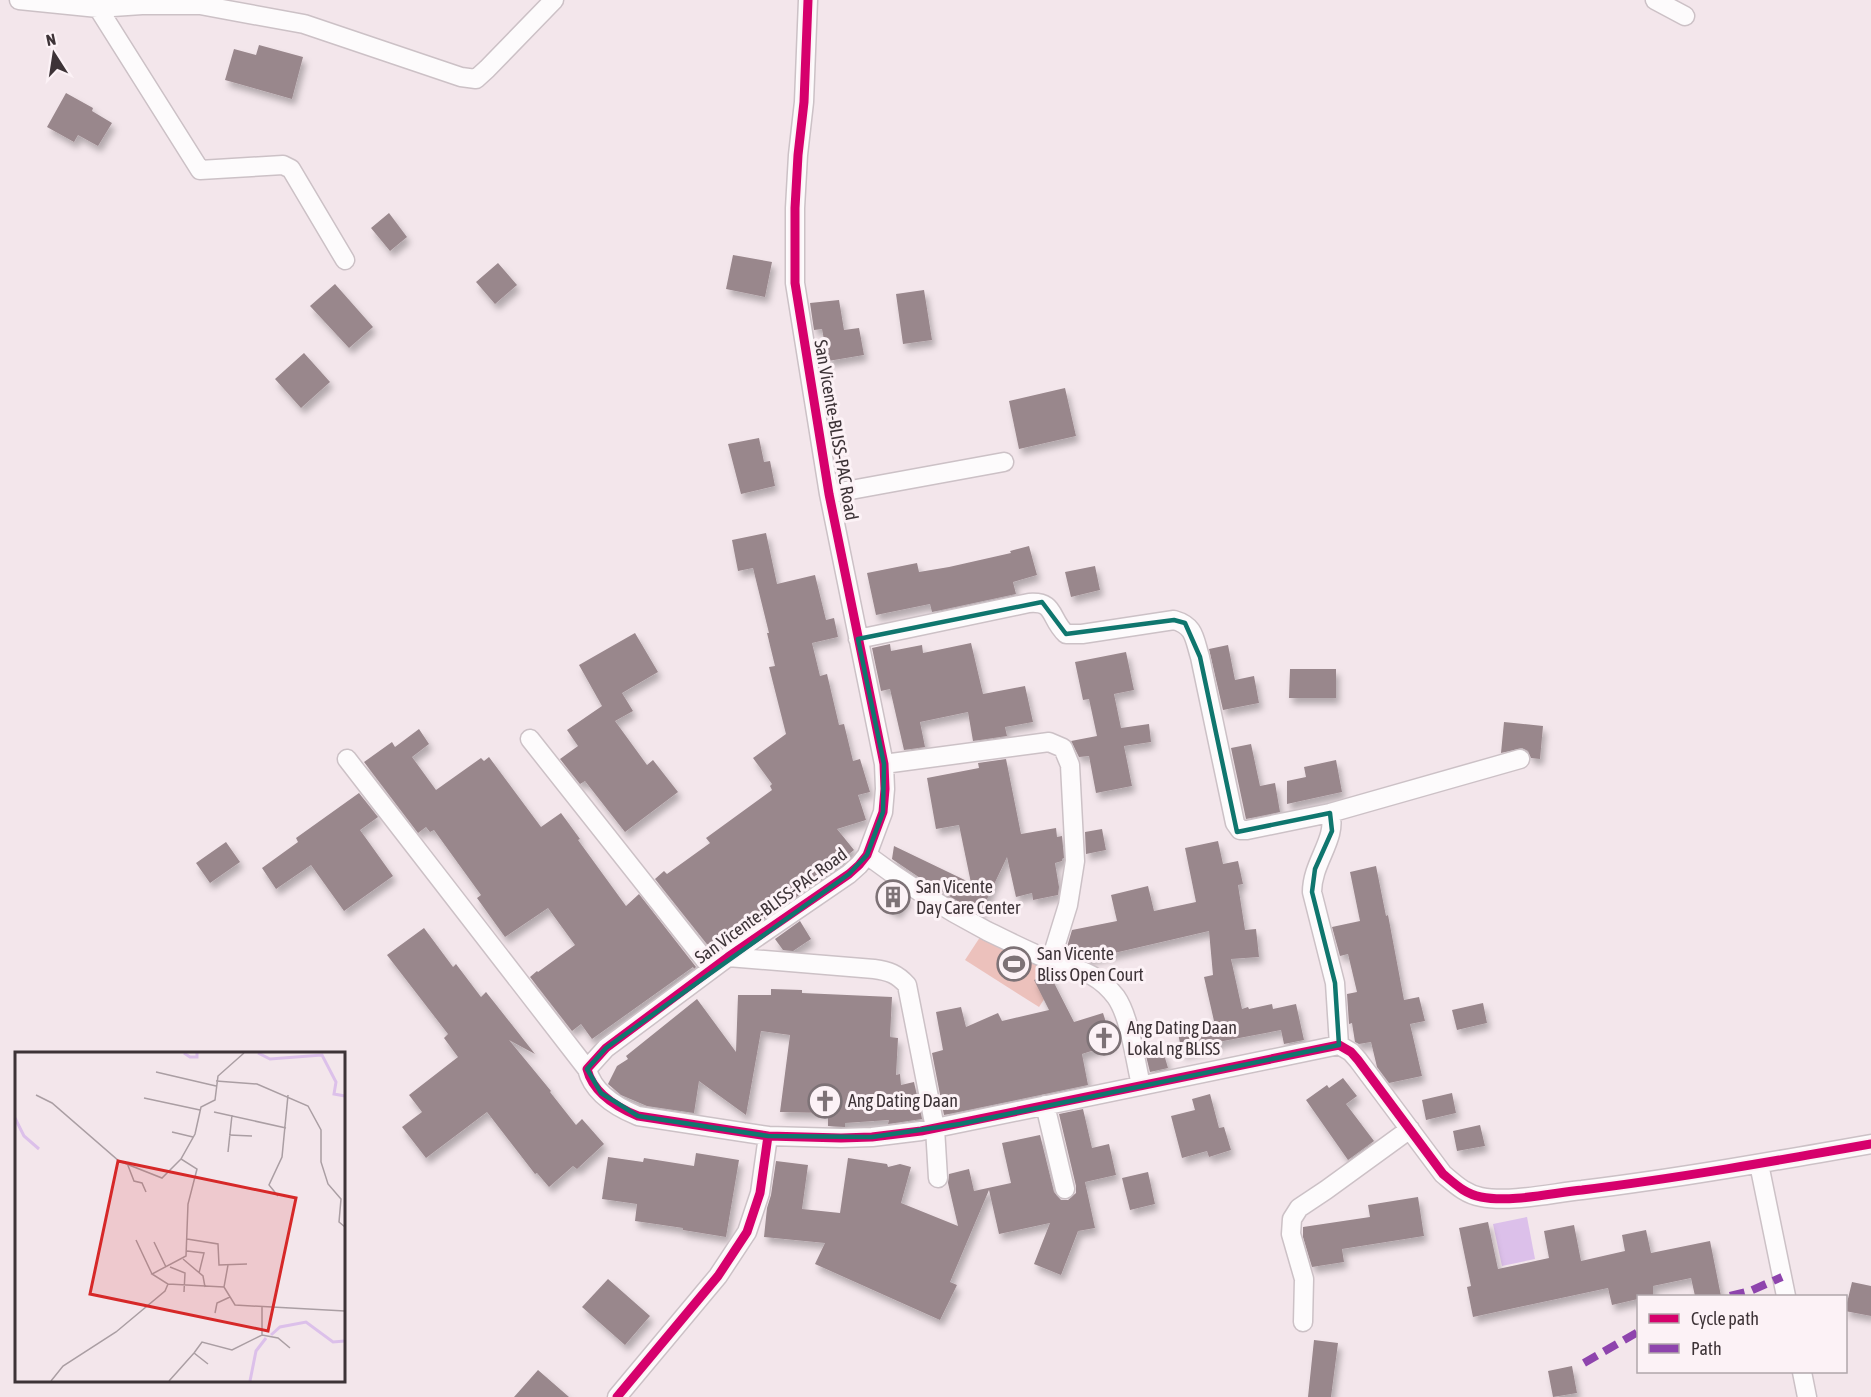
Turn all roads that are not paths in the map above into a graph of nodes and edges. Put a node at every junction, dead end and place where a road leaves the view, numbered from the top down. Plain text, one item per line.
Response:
1 (19, 0) edge
2 (554, 0) edge
3 (808, 0) edge
4 (1655, 0) edge
5 (98, 8) junction
6 (1685, 16) dead end
7 (345, 260) dead end
8 (1004, 462) dead end
9 (829, 494) junction
10 (858, 639) junction
11 (530, 740) dead end
12 (347, 759) dead end
13 (1520, 759) dead end
14 (884, 764) junction
15 (1330, 813) junction
16 (867, 855) junction
17 (728, 957) junction
18 (1051, 960) junction
19 (712, 969) junction
20 (1339, 1046) junction
21 (586, 1069) junction
22 (1141, 1085) junction
23 (1045, 1105) junction
24 (936, 1128) junction
25 (1410, 1129) junction
26 (768, 1136) junction
27 (1871, 1144) edge
28 (1759, 1164) junction
29 (938, 1178) dead end
30 (1065, 1189) dead end
31 (1786, 1295) edge
32 (1303, 1322) dead end
33 (1802, 1373) edge
34 (617, 1397) edge
35 (1807, 1397) edge

1 - 5 street
2 - 5 street
3 - 9 street, San Vicente-BLISS-PAC Road
4 - 6 street
5 - 7 street
8 - 9 street
9 - 10 street, San Vicente-BLISS-PAC Road
10 - 14 street, San Vicente-BLISS-PAC Road
10 - 15 street
11 - 19 street
12 - 21 street
13 - 15 street
14 - 16 street, San Vicente-BLISS-PAC Road
14 - 18 street
15 - 20 street
16 - 17 street, San Vicente-BLISS-PAC Road
16 - 18 street
17 - 19 street, San Vicente-BLISS-PAC Road
17 - 24 street
18 - 22 street
19 - 21 street, San Vicente-BLISS-PAC Road
20 - 22 street
20 - 25 street
21 - 26 street
22 - 23 street
23 - 24 street
23 - 30 street
24 - 26 street
24 - 29 street
25 - 28 street
25 - 32 street
26 - 34 street
27 - 28 street
28 - 31 street
33 - 35 street

